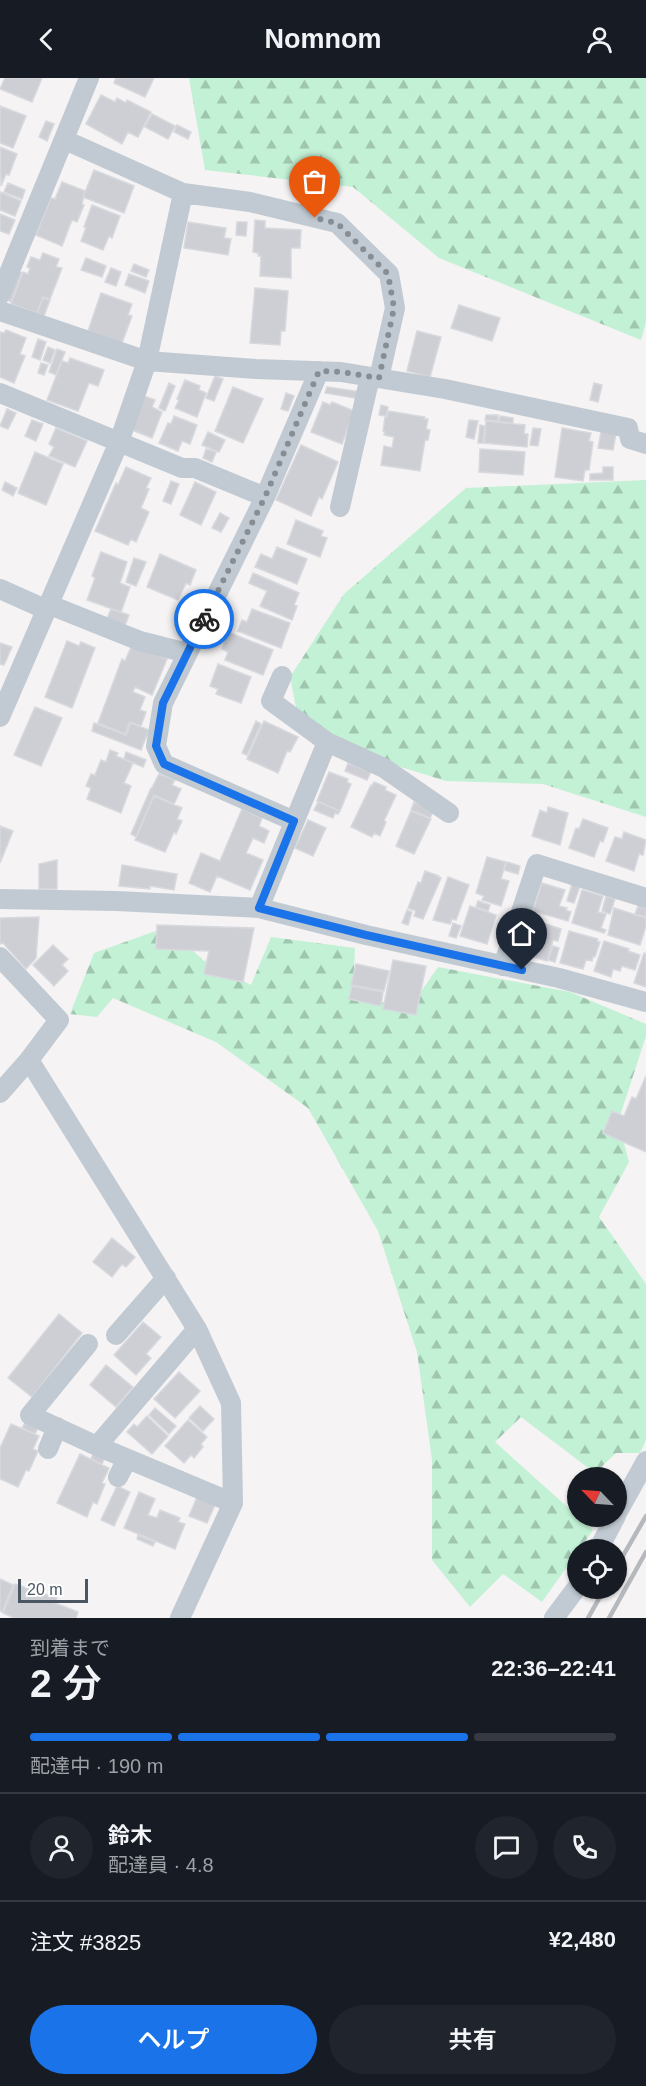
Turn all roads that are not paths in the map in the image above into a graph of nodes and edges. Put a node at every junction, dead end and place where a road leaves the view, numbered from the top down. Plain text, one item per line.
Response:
1 (89, 78) edge
2 (65, 140) junction
3 (183, 193) junction
4 (0, 295) edge
5 (0, 311) edge
6 (147, 362) junction
7 (319, 371) junction
8 (374, 377) junction
9 (0, 393) edge
10 (119, 442) junction
11 (646, 444) edge
12 (265, 497) junction
13 (340, 507) dead end
14 (0, 589) edge
15 (48, 607) junction
16 (187, 653) junction
17 (282, 676) dead end
18 (0, 717) edge
19 (327, 742) junction
20 (449, 813) dead end
21 (294, 821) junction
22 (646, 898) edge
23 (0, 899) edge
24 (259, 908) junction
25 (0, 957) edge
26 (504, 966) junction
27 (646, 1002) edge
28 (29, 1060) junction
29 (0, 1093) edge
30 (166, 1278) junction
31 (197, 1329) junction
32 (116, 1335) dead end
33 (88, 1344) dead end
34 (57, 1427) junction
35 (97, 1446) junction
36 (48, 1449) dead end
37 (127, 1459) junction
38 (646, 1461) edge
39 (118, 1477) dead end
40 (627, 1496) edge
41 (233, 1503) junction
42 (568, 1599) edge
43 (180, 1618) edge
44 (554, 1618) edge

1 - 2 street
2 - 3 street
2 - 4 street
3 - 6 street
3 - 8 street
5 - 6 street
6 - 7 street
6 - 10 street
7 - 8 street
7 - 12 street
8 - 11 street
8 - 13 street
9 - 10 street
10 - 12 street
10 - 15 street
12 - 16 street
14 - 15 street
15 - 16 street
15 - 18 street
16 - 21 street
17 - 19 street
19 - 20 street
19 - 21 street
21 - 24 street
22 - 26 street
23 - 24 street
24 - 26 street
25 - 28 street
26 - 27 street
28 - 29 street
28 - 30 street
30 - 31 street
30 - 32 street
31 - 35 street
31 - 41 street
33 - 34 street
34 - 35 street
34 - 36 street
35 - 37 street
37 - 39 street
37 - 41 street
38 - 40 street
41 - 43 street
42 - 44 street

